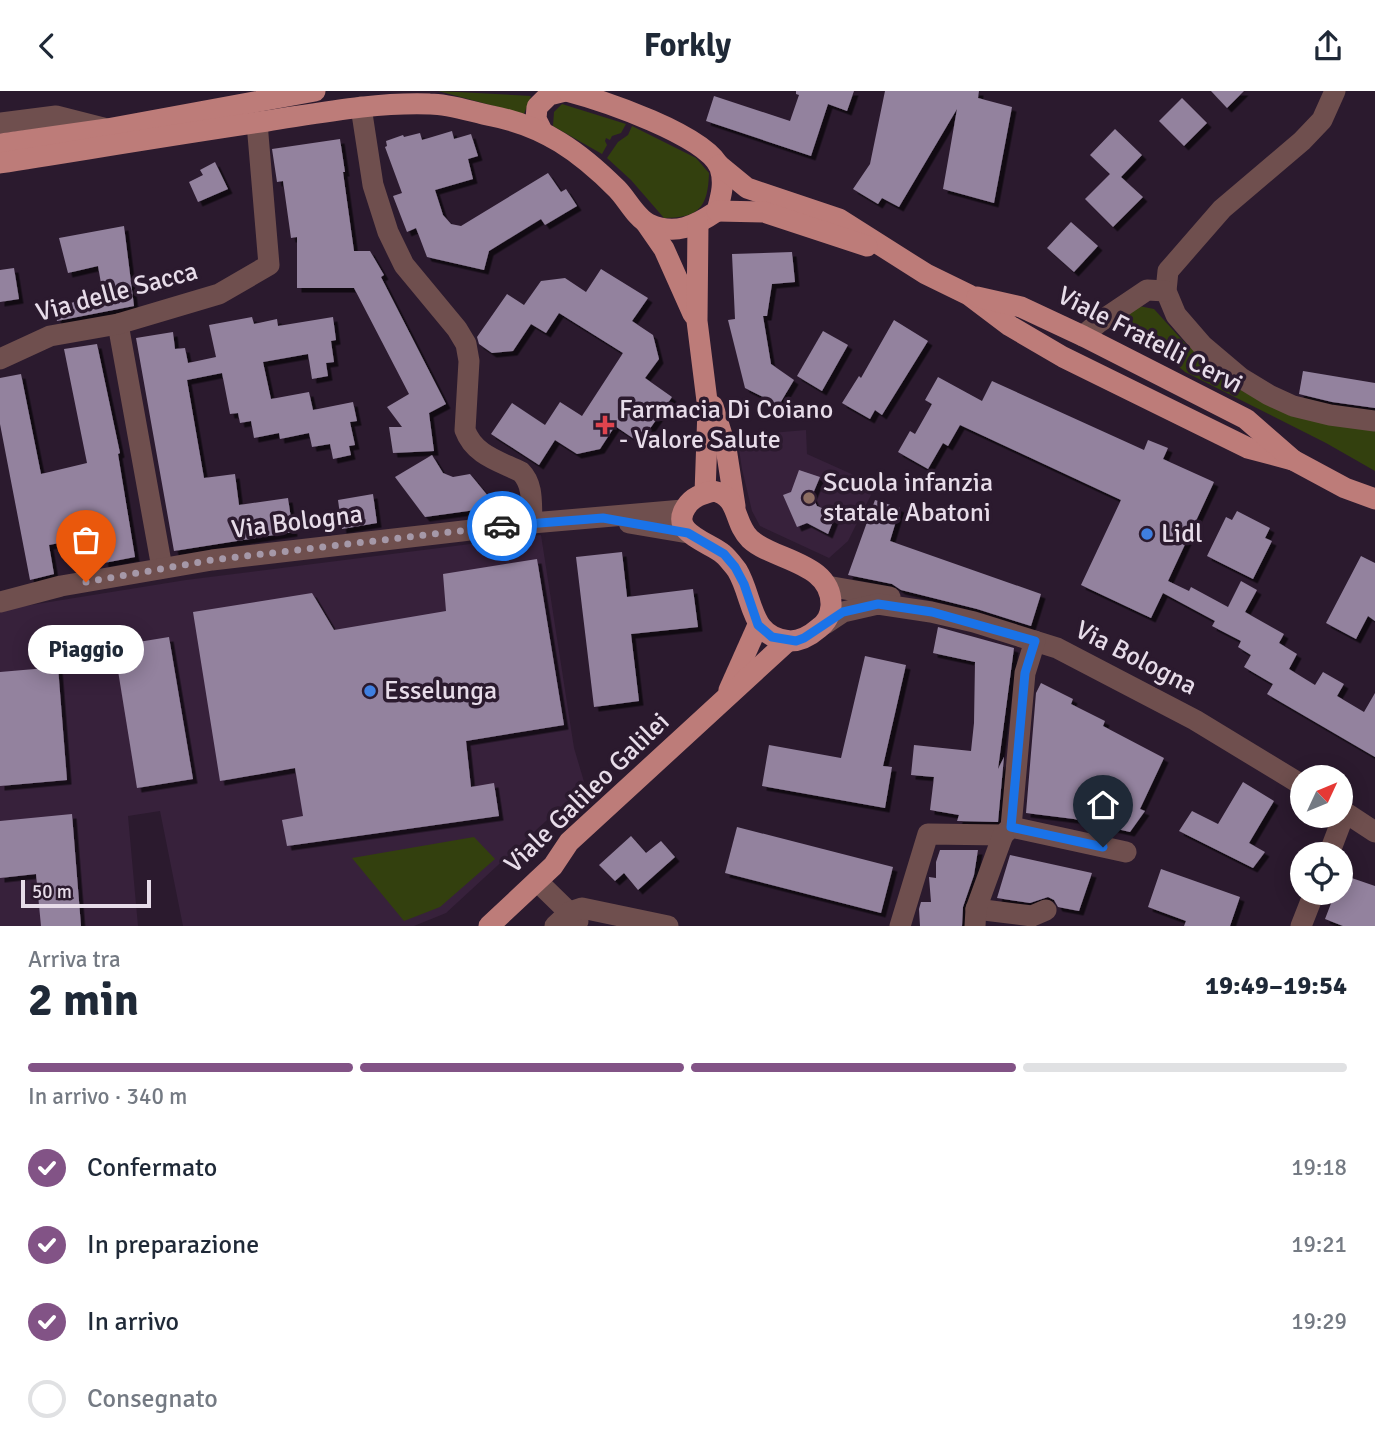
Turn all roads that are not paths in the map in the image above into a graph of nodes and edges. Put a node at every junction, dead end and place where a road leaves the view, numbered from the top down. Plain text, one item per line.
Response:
1 (315, 91) edge
2 (566, 91) edge
3 (1335, 91) edge
4 (537, 99) edge
5 (257, 106) edge
6 (361, 107) junction
7 (0, 123) edge
8 (107, 129) junction
9 (542, 131) junction
10 (0, 144) edge
11 (0, 163) edge
12 (719, 165) junction
13 (717, 211) junction
14 (646, 223) junction
15 (698, 224) junction
16 (895, 254) junction
17 (1167, 291) junction
18 (969, 295) junction
19 (696, 321) junction
20 (118, 324) junction
21 (1083, 337) junction
22 (0, 359) edge
23 (705, 383) junction
24 (1375, 421) edge
25 (1293, 460) junction
26 (1345, 488) junction
27 (705, 493) junction
28 (1375, 499) edge
29 (735, 506) junction
30 (684, 510) junction
31 (1375, 512) edge
32 (603, 518) junction
33 (532, 523) junction
34 (688, 533) junction
35 (162, 568) junction
36 (827, 586) junction
37 (0, 602) edge
38 (932, 612) junction
39 (825, 624) junction
40 (758, 625) junction
41 (788, 641) junction
42 (1035, 641) junction
43 (725, 699) junction
44 (1290, 778) edge
45 (1353, 817) edge
46 (1007, 831) junction
47 (1375, 832) edge
48 (1126, 852) dead end
49 (537, 881) junction
50 (1309, 905) edge
51 (1046, 910) dead end
52 (976, 917) edge
53 (563, 919) edge
54 (489, 926) edge
55 (600, 926) edge
56 (668, 926) edge
57 (900, 926) edge
58 (1301, 926) edge

1 - 5 main road
2 - 4 main road
2 - 12 main road
3 - 17 street
4 - 9 main road
5 - 6 main road
5 - 8 main road
5 - 11 main road
5 - 20 street, Via delle Sacca
6 - 9 main road
6 - 33 street
7 - 8 street
8 - 10 main road
9 - 14 main road
12 - 13 main road
12 - 16 main road
13 - 15 main road
13 - 16 main road
14 - 15 main road
14 - 19 main road
15 - 19 main road
16 - 18 main road, Viale Fratelli Cervi
17 - 21 street
17 - 24 street
18 - 21 main road, Viale Fratelli Cervi
18 - 25 main road, Viale Fratelli Cervi
19 - 23 main road
20 - 22 street, Via delle Sacca
20 - 35 street
21 - 25 main road, Viale Fratelli Cervi
23 - 27 main road
23 - 29 main road
25 - 26 main road, Viale Fratelli Cervi
26 - 28 main road
26 - 31 main road
27 - 29 main road
27 - 30 main road
29 - 36 main road
30 - 32 street
30 - 34 main road
32 - 33 street, Via Bologna
32 - 34 street
33 - 35 street, Via Bologna
34 - 40 main road
35 - 37 street, Via Bologna
36 - 38 street
36 - 39 main road
38 - 39 street
38 - 42 street, Via Bologna
39 - 41 main road
40 - 41 main road
40 - 43 main road
41 - 43 main road, Viale Galileo Galilei
42 - 44 street, Via Bologna
42 - 46 street
43 - 49 main road, Viale Galileo Galilei
45 - 47 street
46 - 48 street
46 - 52 street
46 - 57 street
49 - 53 street
49 - 54 main road, Viale Galileo Galilei
50 - 58 street
51 - 52 street
53 - 55 street
53 - 56 street

